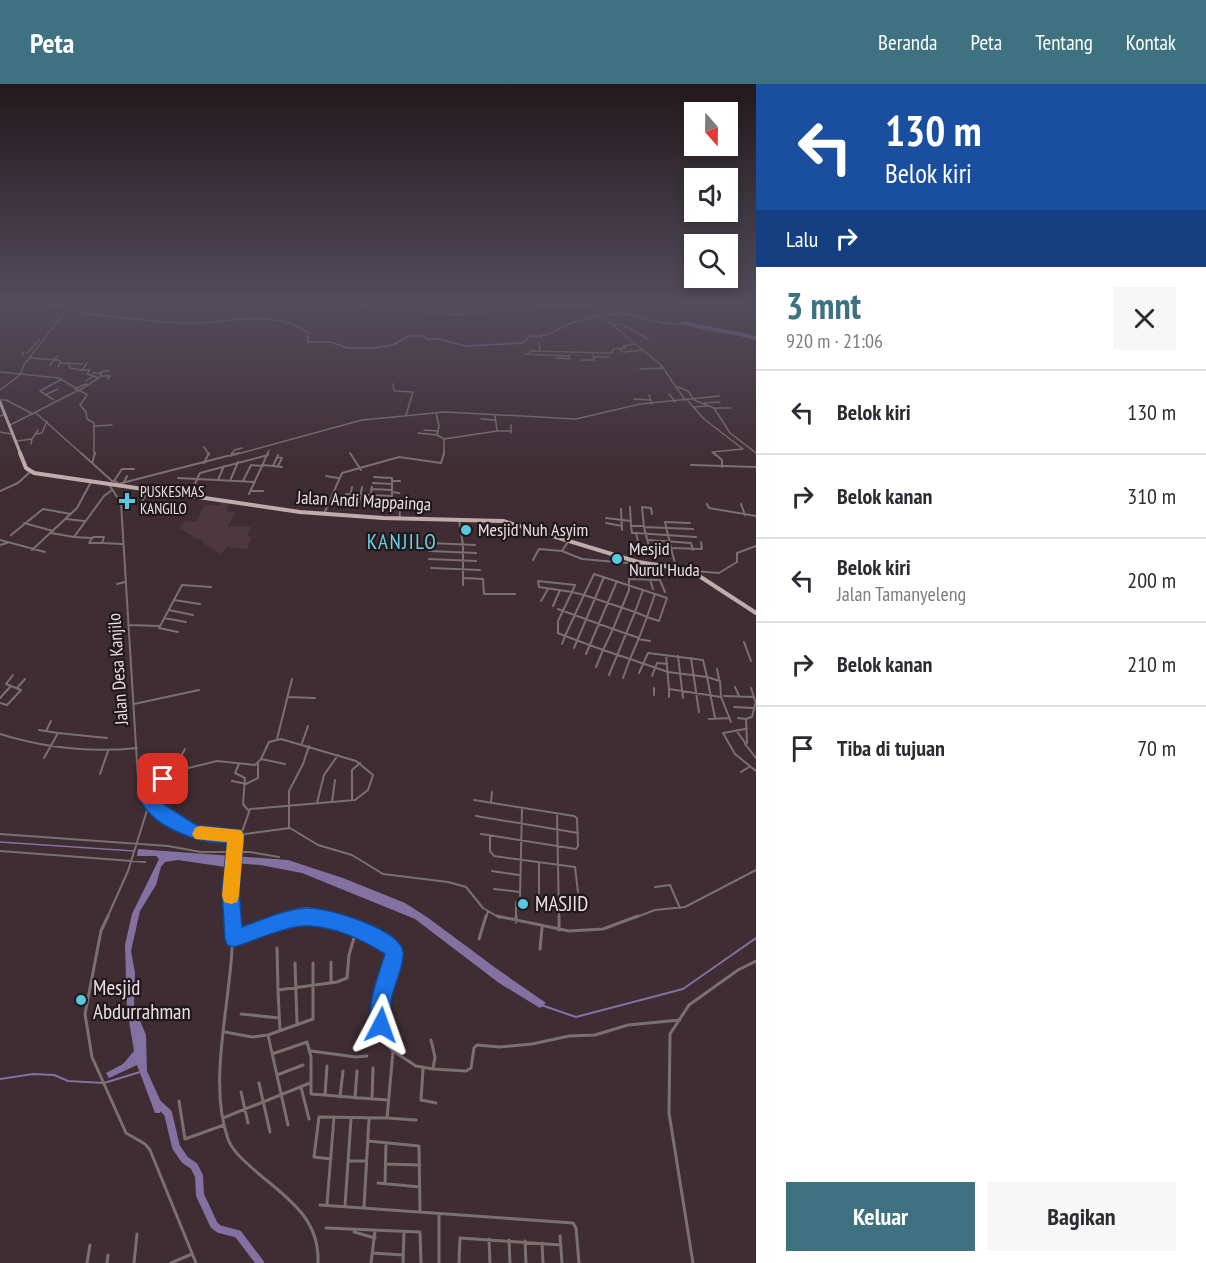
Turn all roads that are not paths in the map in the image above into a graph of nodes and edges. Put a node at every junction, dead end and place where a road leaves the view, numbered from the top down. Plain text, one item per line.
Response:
1 (56, 357) edge
2 (555, 357) edge
3 (569, 357) edge
4 (593, 357) edge
5 (652, 357) edge
6 (30, 358) joint
7 (46, 359) joint
8 (54, 360) junction
9 (582, 360) dead end
10 (87, 363) dead end
11 (70, 364) junction
12 (82, 364) dead end
13 (50, 365) dead end
14 (664, 368) junction
15 (640, 369) dead end
16 (82, 370) junction
17 (109, 371) dead end
18 (0, 372) edge
19 (22, 373) junction
20 (93, 374) junction
21 (63, 375) dead end
22 (100, 375) junction
23 (61, 379) junction
24 (108, 379) dead end
25 (86, 381) dead end
26 (393, 384) dead end
27 (89, 385) junction
28 (95, 386) dead end
29 (677, 386) junction
30 (58, 389) dead end
31 (0, 390) edge
32 (77, 390) junction
33 (669, 394) dead end
34 (45, 395) junction
35 (649, 395) dead end
36 (719, 396) dead end
37 (634, 399) dead end
38 (650, 400) junction
39 (694, 400) junction
40 (0, 401) edge
41 (54, 401) junction
42 (687, 401) junction
43 (675, 402) junction
44 (720, 402) dead end
45 (702, 403) junction
46 (651, 404) junction
47 (710, 405) junction
48 (693, 407) junction
49 (714, 408) junction
50 (731, 408) dead end
51 (436, 412) junction
52 (34, 413) junction
53 (6, 414) junction
54 (406, 415) junction
55 (0, 416) edge
56 (495, 418) junction
57 (481, 419) dead end
58 (47, 421) junction
59 (112, 424) dead end
60 (10, 425) junction
61 (94, 426) junction
62 (511, 426) dead end
63 (38, 430) dead end
64 (424, 430) dead end
65 (497, 430) junction
66 (438, 431) junction
67 (0, 432) edge
68 (418, 433) dead end
69 (14, 434) junction
70 (38, 434) dead end
71 (437, 435) junction
72 (32, 439) junction
73 (444, 439) junction
74 (17, 441) junction
75 (31, 444) dead end
76 (748, 445) junction
77 (755, 446) edge
78 (204, 447) dead end
79 (242, 448) dead end
80 (743, 449) joint
81 (270, 450) dead end
82 (250, 452) dead end
83 (350, 453) dead end
84 (756, 453) edge
85 (268, 454) junction
86 (240, 455) dead end
87 (231, 456) junction
88 (278, 456) joint
89 (254, 458) junction
90 (282, 458) junction
91 (288, 458) dead end
92 (243, 460) junction
93 (238, 462) junction
94 (92, 463) junction
95 (204, 463) junction
96 (729, 463) dead end
97 (263, 465) junction
98 (691, 465) dead end
99 (224, 466) junction
100 (273, 466) junction
101 (278, 466) junction
102 (116, 467) dead end
103 (282, 467) dead end
104 (722, 467) junction
105 (756, 467) edge
106 (122, 468) junction
107 (731, 468) junction
108 (134, 469) dead end
109 (361, 470) junction
110 (30, 472) junction
111 (127, 476) dead end
112 (326, 476) dead end
113 (374, 477) dead end
114 (178, 478) dead end
115 (338, 478) junction
116 (197, 479) junction
117 (218, 480) junction
118 (392, 480) junction
119 (230, 481) junction
120 (243, 481) junction
121 (400, 481) dead end
122 (91, 482) junction
123 (119, 482) joint
124 (124, 482) junction
125 (255, 482) junction
126 (115, 484) junction
127 (392, 485) junction
128 (372, 486) junction
129 (352, 487) dead end
130 (362, 487) dead end
131 (398, 487) dead end
132 (111, 488) junction
133 (0, 491) edge
134 (148, 491) junction
135 (263, 491) dead end
136 (392, 491) junction
137 (399, 493) dead end
138 (346, 494) dead end
139 (351, 494) junction
140 (361, 495) junction
141 (371, 495) junction
142 (188, 497) junction
143 (391, 499) junction
144 (349, 502) dead end
145 (359, 503) dead end
146 (707, 504) dead end
147 (741, 504) dead end
148 (140, 505) dead end
149 (630, 507) dead end
150 (371, 508) dead end
151 (621, 508) dead end
152 (71, 514) junction
153 (324, 514) junction
154 (652, 514) dead end
155 (745, 515) junction
156 (756, 516) edge
157 (606, 518) dead end
158 (66, 519) junction
159 (400, 519) junction
160 (459, 519) junction
161 (622, 520) junction
162 (84, 521) junction
163 (631, 521) junction
164 (24, 523) junction
165 (606, 523) dead end
166 (690, 523) dead end
167 (622, 526) junction
168 (631, 526) junction
169 (644, 527) junction
170 (666, 528) junction
171 (693, 529) dead end
172 (622, 530) dead end
173 (51, 532) junction
174 (636, 533) junction
175 (646, 534) junction
176 (11, 535) dead end
177 (667, 535) junction
178 (688, 536) junction
179 (74, 537) junction
180 (696, 537) dead end
181 (91, 538) junction
182 (0, 540) edge
183 (648, 540) junction
184 (638, 541) dead end
185 (658, 541) junction
186 (568, 542) junction
187 (669, 542) junction
188 (701, 542) dead end
189 (7, 543) junction
190 (430, 543) dead end
191 (680, 543) junction
192 (691, 543) junction
193 (123, 544) junction
194 (0, 545) edge
195 (102, 545) junction
196 (463, 545) junction
197 (475, 545) dead end
198 (638, 546) dead end
199 (756, 546) edge
200 (649, 547) junction
201 (660, 548) junction
202 (671, 549) junction
203 (681, 549) junction
204 (32, 550) junction
205 (693, 550) junction
206 (429, 551) dead end
207 (562, 551) junction
208 (45, 552) dead end
209 (463, 552) junction
210 (476, 553) dead end
211 (429, 560) dead end
212 (533, 560) dead end
213 (463, 561) junction
214 (476, 561) dead end
215 (628, 561) junction
216 (676, 567) junction
217 (430, 568) dead end
218 (463, 569) junction
219 (480, 570) dead end
220 (694, 571) junction
221 (604, 577) junction
222 (464, 578) junction
223 (630, 579) junction
224 (650, 580) junction
225 (617, 581) junction
226 (125, 582) junction
227 (117, 584) dead end
228 (464, 585) dead end
229 (629, 586) junction
230 (210, 588) dead end
231 (548, 589) junction
232 (653, 589) dead end
233 (560, 590) junction
234 (643, 590) junction
235 (572, 592) junction
236 (665, 592) dead end
237 (515, 594) dead end
238 (655, 594) junction
239 (584, 595) junction
240 (596, 599) junction
241 (174, 600) junction
242 (542, 601) dead end
243 (608, 602) junction
244 (200, 604) dead end
245 (553, 606) dead end
246 (621, 607) junction
247 (558, 609) dead end
248 (169, 610) junction
249 (563, 611) junction
250 (635, 612) junction
251 (756, 614) edge
252 (193, 615) dead end
253 (575, 615) junction
254 (647, 617) junction
255 (164, 618) junction
256 (587, 619) junction
257 (186, 622) dead end
258 (599, 623) junction
259 (128, 625) junction
260 (160, 626) junction
261 (612, 628) junction
262 (178, 632) dead end
263 (626, 633) junction
264 (565, 636) junction
265 (639, 638) junction
266 (577, 641) junction
267 (650, 642) dead end
268 (744, 642) dead end
269 (562, 644) dead end
270 (590, 645) junction
271 (574, 648) dead end
272 (603, 650) junction
273 (586, 654) dead end
274 (617, 654) junction
275 (666, 654) junction
276 (678, 656) junction
277 (692, 658) junction
278 (755, 658) edge
279 (630, 659) junction
280 (642, 664) junction
281 (667, 664) junction
282 (596, 667) dead end
283 (655, 668) junction
284 (717, 669) dead end
285 (668, 672) junction
286 (639, 674) dead end
287 (681, 674) junction
288 (13, 675) dead end
289 (609, 675) dead end
290 (693, 675) junction
291 (652, 676) dead end
292 (706, 677) junction
293 (623, 678) dead end
294 (25, 679) dead end
295 (719, 679) junction
296 (292, 680) dead end
297 (11, 686) junction
298 (735, 687) dead end
299 (17, 688) junction
300 (654, 688) dead end
301 (751, 688) dead end
302 (669, 689) junction
303 (199, 690) dead end
304 (682, 692) junction
305 (696, 694) junction
306 (654, 695) dead end
307 (708, 695) junction
308 (739, 696) junction
309 (288, 697) junction
310 (669, 697) dead end
311 (722, 697) junction
312 (0, 698) edge
313 (315, 698) dead end
314 (683, 698) dead end
315 (755, 699) edge
316 (0, 703) edge
317 (134, 704) junction
318 (734, 707) dead end
319 (754, 708) junction
320 (699, 712) dead end
321 (715, 718) junction
322 (738, 718) dead end
323 (709, 719) dead end
324 (746, 719) junction
325 (51, 721) dead end
326 (308, 726) dead end
327 (745, 729) junction
328 (39, 730) dead end
329 (736, 730) junction
330 (46, 731) junction
331 (58, 733) junction
332 (0, 734) edge
333 (107, 738) dead end
334 (277, 739) junction
335 (302, 743) junction
336 (745, 744) junction
337 (52, 746) junction
338 (309, 746) junction
339 (137, 748) junction
340 (185, 749) dead end
341 (108, 751) junction
342 (338, 755) junction
343 (44, 758) dead end
344 (756, 758) edge
345 (261, 759) junction
346 (360, 763) junction
347 (239, 764) junction
348 (258, 764) junction
349 (285, 764) dead end
350 (749, 767) junction
351 (180, 770) junction
352 (168, 771) junction
353 (756, 771) edge
354 (138, 772) junction
355 (741, 772) dead end
356 (99, 774) dead end
357 (336, 780) dead end
358 (232, 781) dead end
359 (246, 784) junction
360 (492, 792) dead end
361 (147, 797) junction
362 (352, 800) junction
363 (474, 800) dead end
364 (332, 802) junction
365 (318, 803) junction
366 (491, 803) junction
367 (149, 804) junction
368 (288, 806) junction
369 (522, 808) junction
370 (249, 810) junction
371 (557, 813) junction
372 (476, 816) dead end
373 (522, 824) junction
374 (289, 828) junction
375 (557, 830) junction
376 (578, 833) junction
377 (0, 834) edge
378 (481, 834) dead end
379 (236, 835) junction
380 (241, 835) junction
381 (489, 836) junction
382 (521, 842) junction
383 (134, 846) junction
384 (558, 847) junction
385 (0, 851) edge
386 (233, 854) junction
387 (279, 857) dead end
388 (520, 858) junction
389 (131, 860) junction
390 (539, 861) junction
391 (145, 862) dead end
392 (558, 864) junction
393 (756, 870) edge
394 (492, 871) dead end
395 (520, 875) junction
396 (656, 887) dead end
397 (494, 889) dead end
398 (578, 892) dead end
399 (539, 899) dead end
400 (516, 902) dead end
401 (308, 908) dead end
402 (680, 908) junction
403 (488, 911) junction
404 (295, 919) junction
405 (516, 922) junction
406 (357, 928) junction
407 (542, 928) junction
408 (559, 930) junction
409 (234, 939) junction
410 (479, 939) dead end
411 (277, 948) dead end
412 (540, 949) dead end
413 (756, 961) edge
414 (331, 962) dead end
415 (295, 963) dead end
416 (313, 963) dead end
417 (331, 983) junction
418 (314, 986) junction
419 (296, 988) junction
420 (278, 990) junction
421 (241, 1014) dead end
422 (279, 1018) junction
423 (680, 1020) junction
424 (297, 1024) junction
425 (280, 1031) junction
426 (224, 1032) junction
427 (268, 1035) junction
428 (431, 1041) dead end
429 (311, 1051) junction
430 (393, 1051) junction
431 (272, 1054) junction
432 (367, 1056) dead end
433 (303, 1065) dead end
434 (327, 1066) dead end
435 (373, 1068) dead end
436 (423, 1069) junction
437 (433, 1069) junction
438 (343, 1071) dead end
439 (357, 1071) dead end
440 (99, 1074) joint
441 (276, 1075) junction
442 (259, 1083) dead end
443 (310, 1083) junction
444 (104, 1086) joint
445 (302, 1087) junction
446 (242, 1092) dead end
447 (310, 1093) joint
448 (281, 1095) junction
449 (324, 1095) junction
450 (340, 1096) junction
451 (355, 1098) junction
452 (372, 1099) junction
453 (387, 1100) junction
454 (179, 1101) dead end
455 (263, 1102) junction
456 (436, 1103) dead end
457 (245, 1109) junction
458 (334, 1117) junction
459 (223, 1118) junction
460 (387, 1118) junction
461 (309, 1119) dead end
462 (351, 1119) junction
463 (369, 1119) junction
464 (416, 1120) dead end
465 (248, 1123) dead end
466 (224, 1125) junction
467 (288, 1125) dead end
468 (270, 1132) dead end
469 (368, 1141) junction
470 (386, 1143) junction
471 (331, 1159) junction
472 (348, 1161) junction
473 (366, 1161) junction
474 (386, 1164) junction
475 (420, 1165) junction
476 (378, 1183) dead end
477 (385, 1184) junction
478 (420, 1187) junction
479 (320, 1205) dead end
480 (327, 1205) junction
481 (345, 1206) junction
482 (364, 1207) junction
483 (420, 1211) junction
484 (439, 1214) junction
485 (326, 1228) dead end
486 (350, 1231) junction
487 (375, 1231) junction
488 (404, 1233) junction
489 (137, 1234) dead end
490 (560, 1236) dead end
491 (375, 1238) junction
492 (460, 1238) joint
493 (489, 1239) junction
494 (509, 1240) junction
495 (525, 1242) junction
496 (542, 1243) junction
497 (90, 1245) dead end
498 (561, 1245) junction
499 (373, 1253) junction
500 (192, 1254) junction
501 (108, 1255) dead end
502 (403, 1255) junction
503 (87, 1263) edge
504 (107, 1263) edge
505 (134, 1263) edge
506 (171, 1263) edge
507 (196, 1263) edge
508 (318, 1263) edge
509 (371, 1263) edge
510 (403, 1263) edge
511 (421, 1263) edge
512 (439, 1263) edge
513 (459, 1263) edge
514 (490, 1263) edge
515 (510, 1263) edge
516 (526, 1263) edge
517 (543, 1263) edge
518 (562, 1263) edge
519 (579, 1263) edge
520 (693, 1263) edge

1 - 8 street
2 - 3 street
4 - 9 street
5 - 14 street
6 - 7 street
6 - 19 street
7 - 8 street
8 - 11 street
8 - 13 street
10 - 16 street
11 - 12 street
11 - 16 street
14 - 15 street
14 - 29 street
16 - 20 street
17 - 22 street
18 - 19 street
19 - 23 street
19 - 31 street
20 - 22 street
20 - 22 street
20 - 25 street
21 - 23 street
22 - 24 street
22 - 27 street
23 - 32 street
23 - 34 street
26 - 54 street
27 - 28 street
27 - 32 street
29 - 39 street
29 - 42 street
30 - 34 street
32 - 41 street
32 - 61 street
33 - 43 street
34 - 41 street
35 - 38 street
36 - 39 street
37 - 38 street
38 - 46 street
39 - 42 street
39 - 45 street
40 - 52 street
40 - 53 main road
41 - 52 street
42 - 43 street
42 - 48 street
43 - 46 street
44 - 45 street
45 - 47 street
46 - 56 street
47 - 48 street
47 - 49 street
48 - 80 street
49 - 50 street
49 - 76 street
51 - 54 street
51 - 56 street
51 - 66 street
52 - 58 street
52 - 60 street
53 - 55 street
53 - 60 main road
54 - 87 street
56 - 57 street
56 - 65 street
58 - 70 street
58 - 94 street
59 - 61 street
60 - 69 main road
61 - 94 street
62 - 65 street
63 - 72 street
64 - 66 street
65 - 73 street
66 - 71 street
67 - 69 street
68 - 71 street
69 - 74 main road
71 - 73 street
72 - 74 street
72 - 75 street
73 - 109 street
74 - 110 main road
76 - 77 street
76 - 84 street
78 - 95 street
79 - 87 street
80 - 104 street
81 - 85 street
82 - 89 street
83 - 109 street
85 - 89 street
85 - 97 street
86 - 92 street
87 - 95 street
88 - 90 street
88 - 100 street
89 - 92 street
90 - 91 street
90 - 101 street
92 - 93 street
93 - 99 street
93 - 119 street
94 - 126 street
95 - 124 street
96 - 107 street
97 - 100 street
97 - 120 street
97 - 125 street
98 - 104 street
99 - 116 street
99 - 117 street
100 - 101 street
101 - 103 street
102 - 106 street
104 - 107 street
105 - 107 street
106 - 108 street
106 - 126 street
109 - 115 street
110 - 122 main road, Jalan Andi Mappainga
110 - 133 street
111 - 124 street
112 - 115 street
113 - 118 street
114 - 116 street
115 - 153 street
116 - 117 street
116 - 142 street
117 - 119 street
118 - 121 street
118 - 127 street
119 - 120 street
120 - 125 street
122 - 132 main road, Jalan Andi Mappainga
122 - 152 street
123 - 124 street
123 - 126 street
125 - 135 street
126 - 132 main road, Jalan Andi Mappainga
126 - 134 main road, Jalan Andi Mappainga
127 - 128 street
127 - 131 street
127 - 136 street
128 - 136 street
128 - 141 street
129 - 139 street
130 - 140 street
132 - 162 street
132 - 193 street, Jalan Desa Kanjilo
134 - 142 main road, Jalan Andi Mappainga
134 - 148 street
136 - 137 street
136 - 143 street
138 - 139 street
139 - 140 street
139 - 144 street
140 - 141 street
140 - 145 street
141 - 143 street
141 - 143 street
142 - 153 main road, Jalan Andi Mappainga
143 - 150 street
143 - 159 street
146 - 155 street
147 - 155 street
149 - 163 street
151 - 161 street
152 - 158 street
152 - 164 street
153 - 159 main road, Jalan Andi Mappainga
154 - 169 street
155 - 156 street
157 - 161 street
158 - 162 street
158 - 173 street
159 - 160 main road, Jalan Andi Mappainga
160 - 186 main road, Jalan Andi Mappainga
160 - 196 street
161 - 163 street
161 - 167 street
162 - 179 street
163 - 168 street
164 - 173 street
164 - 176 street
165 - 167 street
166 - 170 street
167 - 172 street
168 - 169 street
168 - 174 street
169 - 170 street
169 - 175 street
170 - 171 street
170 - 177 street
173 - 179 street
173 - 204 street
174 - 175 street
174 - 184 street
175 - 177 street
175 - 183 street
177 - 178 street
177 - 187 street
178 - 180 street
178 - 192 street
179 - 181 street
181 - 195 street
181 - 195 street
182 - 189 street
183 - 185 street
183 - 200 street
185 - 187 street
185 - 201 street
186 - 207 street
186 - 215 main road, Jalan Andi Mappainga
187 - 191 street
187 - 202 street
188 - 205 street
189 - 194 street
189 - 204 street
190 - 196 street
191 - 192 street
191 - 203 street
192 - 205 street
193 - 195 street
193 - 226 street, Jalan Desa Kanjilo
196 - 197 street
196 - 209 street
198 - 200 street
199 - 220 street
200 - 201 street
201 - 202 street
202 - 203 street
202 - 216 street
203 - 205 street
204 - 208 street
206 - 209 street
207 - 212 street
207 - 215 street
209 - 210 street
209 - 213 street
211 - 213 street
213 - 214 street
213 - 218 street
215 - 216 main road, Jalan Andi Mappainga
215 - 223 street
216 - 220 main road, Jalan Andi Mappainga
217 - 218 street
218 - 219 street
218 - 222 street
220 - 251 main road, Jalan Andi Mappainga
221 - 225 street
221 - 239 street
221 - 240 street
222 - 228 street
222 - 237 street
223 - 224 street
223 - 229 street
224 - 232 street
224 - 236 street
225 - 229 street
225 - 243 street
226 - 227 street
226 - 259 street, Jalan Desa Kanjilo
229 - 234 street
229 - 246 street
230 - 241 street
231 - 233 street
231 - 235 street
231 - 242 street
233 - 235 street
233 - 245 street
234 - 238 street
234 - 250 street
235 - 239 street
235 - 249 street
238 - 254 street
238 - 254 street
239 - 240 street
239 - 253 street
240 - 243 street
240 - 256 street
241 - 244 street
241 - 248 street
243 - 246 street
243 - 258 street
246 - 250 street
246 - 261 street
247 - 249 street
248 - 252 street
248 - 255 street
249 - 253 street
249 - 264 street
250 - 254 street
250 - 263 street
253 - 256 street
253 - 264 street
254 - 265 street
255 - 257 street
255 - 260 street
256 - 258 street
256 - 266 street
258 - 261 street
258 - 270 street
259 - 260 street
259 - 317 street, Jalan Desa Kanjilo
260 - 262 street
261 - 263 street
261 - 272 street
263 - 265 street
263 - 274 street
264 - 266 street
264 - 269 street
265 - 267 street
265 - 279 street
266 - 270 street
266 - 271 street
268 - 278 street
270 - 272 street
270 - 273 street
272 - 274 street
272 - 282 street
274 - 279 street
274 - 289 street
275 - 276 street
275 - 280 street
275 - 281 street
276 - 277 street
276 - 287 street
277 - 290 street
277 - 292 street
279 - 280 street
279 - 293 street
280 - 283 street
280 - 286 street
281 - 283 street
281 - 285 street
283 - 285 street
283 - 291 street
284 - 295 street
285 - 287 street
285 - 302 street
287 - 290 street
287 - 304 street
288 - 297 street
290 - 292 street
290 - 305 street
292 - 295 street
292 - 307 street
294 - 299 street
295 - 311 street
296 - 309 street
297 - 299 street
297 - 312 street
298 - 308 street
299 - 316 street
300 - 306 street
301 - 315 street
302 - 304 street
302 - 310 street
303 - 317 street
304 - 305 street
304 - 314 street
305 - 307 street
305 - 320 street
307 - 311 street
307 - 321 street
308 - 311 street
308 - 315 street
309 - 313 street
309 - 334 street
311 - 321 street
315 - 319 street
317 - 339 street, Jalan Desa Kanjilo
318 - 319 street
319 - 324 street
321 - 323 street
322 - 324 street
324 - 327 street
325 - 330 street
326 - 335 street
327 - 329 street
327 - 336 street
328 - 330 street
329 - 336 street
329 - 350 street
330 - 331 street
331 - 333 street
331 - 337 street
332 - 337 street
334 - 335 street
334 - 345 street
335 - 338 street
336 - 344 street
337 - 341 street
337 - 343 street
338 - 342 street
338 - 368 street
339 - 341 street
339 - 354 street, Jalan Desa Kanjilo
340 - 351 street
341 - 356 street
342 - 346 street
342 - 365 street
345 - 348 street
345 - 349 street
346 - 362 street
346 - 362 street
347 - 348 street
347 - 351 street
347 - 359 street
348 - 359 street
350 - 353 street
350 - 355 street
351 - 352 street
352 - 354 street
352 - 361 street
354 - 361 street, Jalan Desa Kanjilo
357 - 364 street
358 - 359 street
359 - 370 street
360 - 366 street
361 - 367 street, Jalan Desa Kanjilo
362 - 364 street
363 - 366 street
364 - 365 street
365 - 368 street
366 - 369 street
367 - 379 street
367 - 383 street
368 - 370 street
368 - 374 street
369 - 371 street
369 - 373 street
370 - 380 street
371 - 375 street
371 - 376 street
372 - 373 street
373 - 375 street
373 - 382 street
374 - 380 street
374 - 403 street
375 - 376 street
375 - 384 street
376 - 384 street
377 - 383 street
378 - 381 street
379 - 380 street
379 - 386 street
381 - 382 street
381 - 388 street
382 - 384 street
382 - 388 street
383 - 386 street
383 - 389 street
384 - 392 street
385 - 389 street
386 - 387 street
386 - 409 street
388 - 390 street
388 - 395 street
389 - 391 street
389 - 440 street
390 - 392 street
390 - 399 street
392 - 398 street
392 - 408 street
393 - 402 street
394 - 395 street
395 - 397 street
396 - 402 street
400 - 405 street
401 - 404 street
402 - 408 street
403 - 405 street
403 - 410 street
404 - 406 street
404 - 409 street
405 - 407 street
406 - 417 street
406 - 430 street
407 - 408 street
407 - 412 street
409 - 426 street
411 - 420 street
413 - 423 street
414 - 417 street
415 - 419 street
416 - 418 street
417 - 418 street
418 - 419 street
418 - 424 street
419 - 420 street
419 - 424 street
420 - 422 street
421 - 422 street
422 - 425 street
423 - 437 street
423 - 520 street
424 - 425 street
425 - 427 street
426 - 427 street
426 - 459 street
427 - 431 street
428 - 437 street
429 - 431 street
429 - 432 street
429 - 443 street
430 - 436 street
430 - 453 street
431 - 441 street
433 - 441 street
434 - 449 street
435 - 452 street
436 - 437 street
436 - 456 street
438 - 450 street
439 - 451 street
440 - 444 street
441 - 448 street
442 - 455 street
443 - 445 street
443 - 447 street
444 - 500 street
445 - 448 street
445 - 461 street
446 - 457 street
447 - 449 street
448 - 455 street
448 - 467 street
449 - 450 street
450 - 451 street
451 - 452 street
452 - 453 street
453 - 460 street
454 - 466 street
455 - 457 street
455 - 468 street
457 - 459 street
457 - 465 street
458 - 462 street
458 - 471 street
458 - 471 street
459 - 466 street
460 - 463 street
460 - 464 street
462 - 463 street
462 - 472 street
463 - 469 street
466 - 508 street
469 - 470 street
469 - 473 street
470 - 474 street
470 - 475 street
471 - 480 street
472 - 473 street
472 - 481 street
473 - 482 street
474 - 475 street
474 - 477 street
475 - 478 street
476 - 477 street
477 - 478 street
478 - 483 street
479 - 480 street
480 - 481 street
481 - 482 street
482 - 483 street
483 - 484 street
484 - 512 street
484 - 519 street
485 - 486 street
486 - 487 street
486 - 491 street
487 - 488 street
487 - 491 street
488 - 502 street
488 - 511 street
489 - 505 street
490 - 498 street
491 - 499 street
492 - 493 street
492 - 513 street
493 - 494 street
493 - 514 street
494 - 495 street
494 - 515 street
495 - 496 street
495 - 516 street
496 - 498 street
496 - 517 street
497 - 503 street
498 - 518 street
499 - 502 street
499 - 509 street
500 - 506 street
500 - 507 street
501 - 504 street
502 - 510 street

